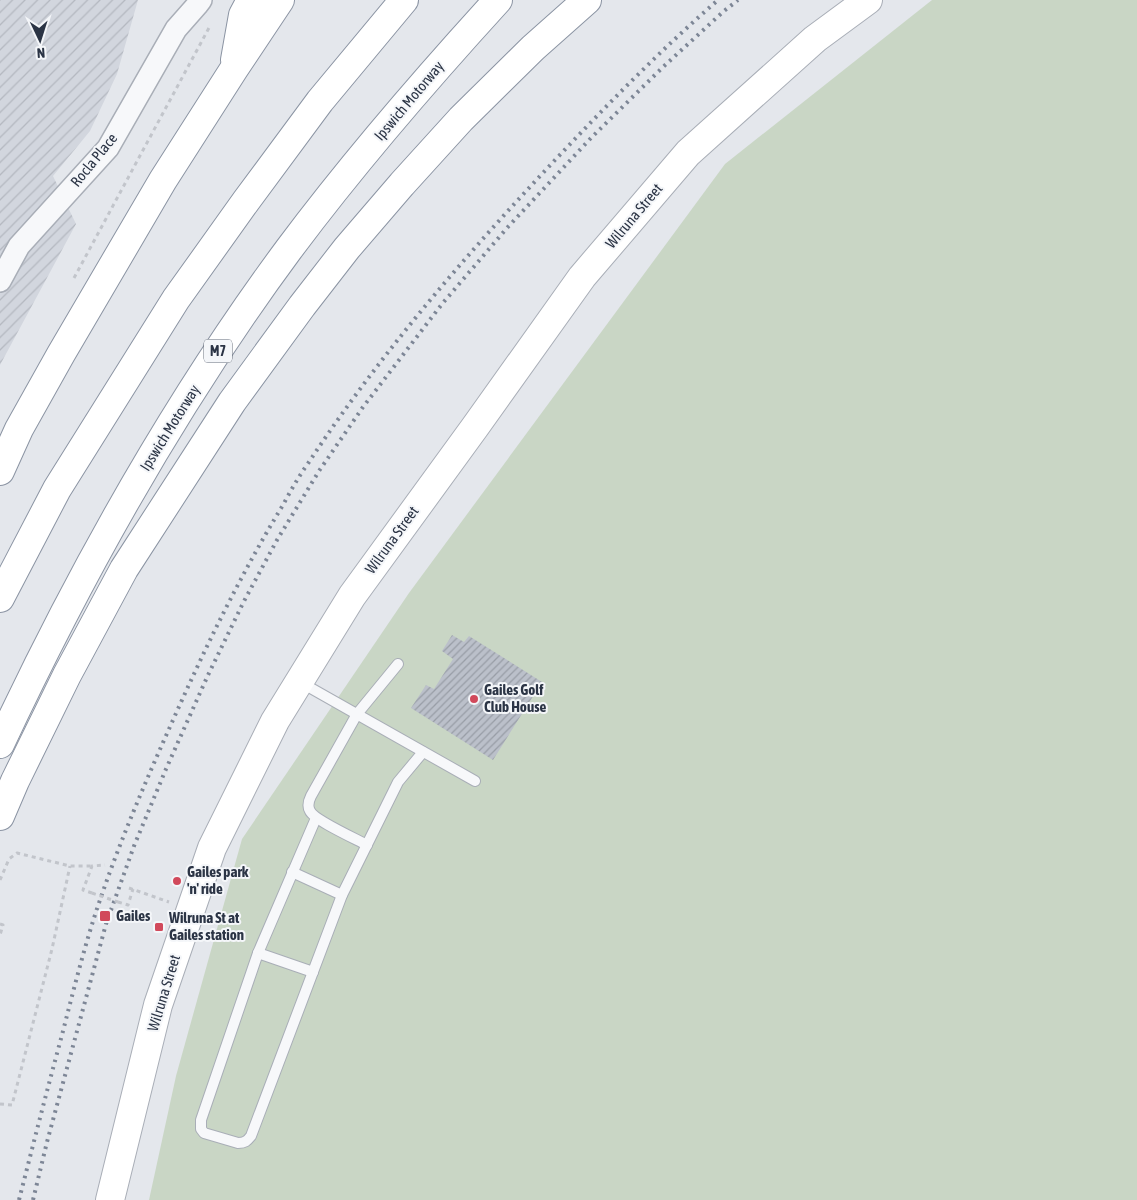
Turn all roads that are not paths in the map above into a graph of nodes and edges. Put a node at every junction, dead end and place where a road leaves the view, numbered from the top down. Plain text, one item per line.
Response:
1 (183, 0) edge
2 (201, 0) edge
3 (251, 0) edge
4 (280, 0) edge
5 (404, 0) edge
6 (498, 0) edge
7 (587, 0) edge
8 (868, 0) edge
9 (176, 29) junction
10 (234, 69) junction
11 (0, 281) edge
12 (0, 471) edge
13 (0, 598) edge
14 (398, 664) dead end
15 (299, 681) junction
16 (357, 714) junction
17 (0, 744) edge
18 (423, 752) junction
19 (475, 781) dead end
20 (0, 816) edge
21 (316, 818) junction
22 (367, 845) junction
23 (292, 872) junction
24 (342, 895) junction
25 (258, 952) junction
26 (312, 972) junction
27 (110, 1200) edge

1 - 9 street, Rocla Place
2 - 9 street, Rocla Place
3 - 10 main road
4 - 10 main road
5 - 13 main road
6 - 17 main road, Ipswich Motorway / M7
7 - 20 main road
8 - 15 main road, Wilruna Street
9 - 11 street, Rocla Place
10 - 12 main road
14 - 16 lane
15 - 16 lane
15 - 27 main road, Wilruna Street
16 - 18 lane
16 - 21 lane
18 - 19 lane
18 - 22 lane
21 - 22 lane
21 - 23 lane
22 - 24 lane
23 - 24 lane
23 - 25 lane
24 - 26 lane
25 - 26 lane
25 - 26 lane

